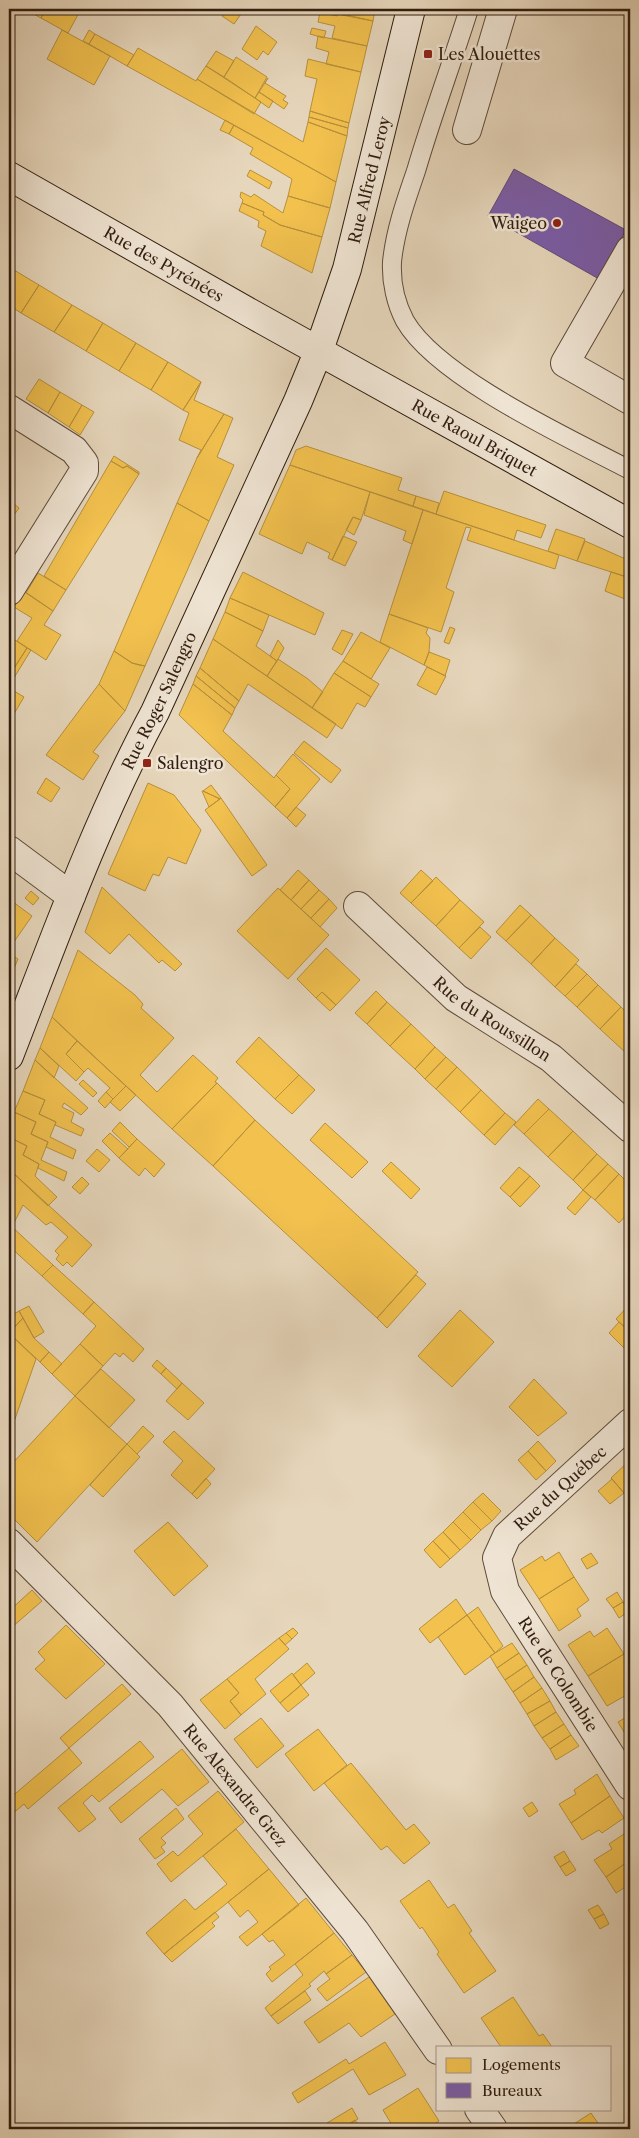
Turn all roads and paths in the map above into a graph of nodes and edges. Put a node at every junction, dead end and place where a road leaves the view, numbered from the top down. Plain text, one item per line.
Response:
1 (411, 9) edge
2 (469, 9) edge
3 (503, 9) edge
4 (467, 130) dead end
5 (9, 176) edge
6 (630, 250) edge
7 (319, 350) junction
8 (630, 400) edge
9 (9, 410) edge
10 (630, 470) edge
11 (630, 524) edge
12 (9, 591) edge
13 (9, 850) edge
14 (72, 896) junction
15 (358, 906) dead end
16 (9, 1056) edge
17 (630, 1128) edge
18 (630, 1423) edge
19 (9, 1543) edge
20 (497, 1558) joint
21 (630, 1786) edge
22 (436, 2047) edge
23 (480, 2110) edge
24 (493, 2129) edge

1 - 7 street, Rue Alfred Leroy
2 - 10 lane
3 - 4 street
5 - 7 street, Rue des Pyrénées
6 - 8 street
7 - 11 street, Rue Raoul Briquet
7 - 14 street, Rue Roger Salengro
9 - 12 street
13 - 14 street
14 - 16 street, Rue Roger Salengro
15 - 17 street, Rue du Roussillon
18 - 20 street, Rue du Québec
19 - 22 street, Rue Alexandre Grez
20 - 21 street, Rue de Colombie
23 - 24 street

